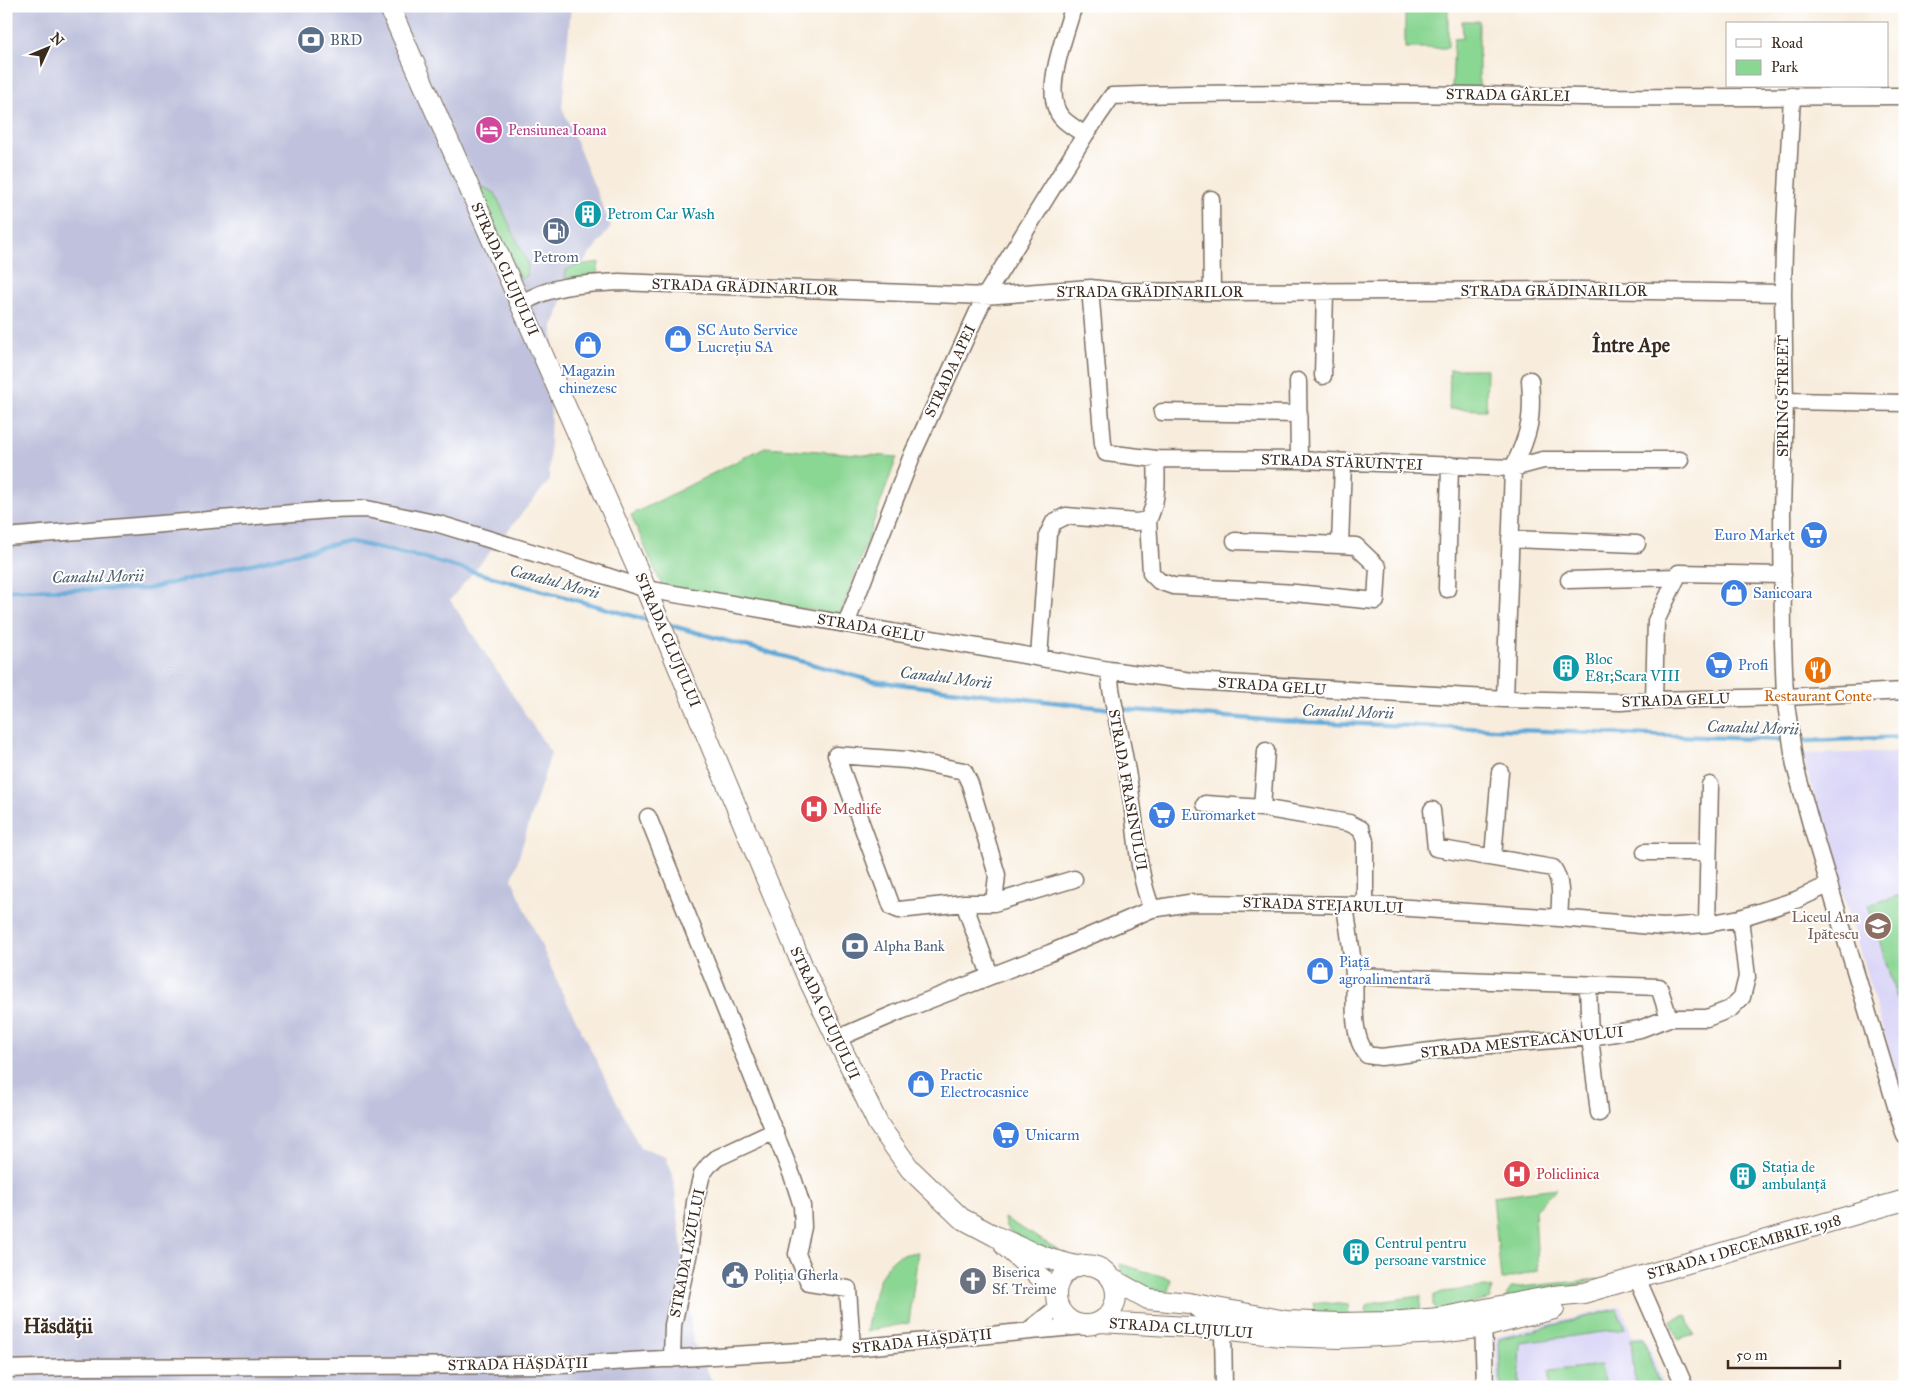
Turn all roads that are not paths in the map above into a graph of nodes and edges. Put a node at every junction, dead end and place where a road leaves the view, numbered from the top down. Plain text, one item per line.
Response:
1 (389, 6) edge
2 (1075, 6) edge
3 (1112, 96) joint
4 (1792, 96) junction
5 (1905, 96) edge
6 (1085, 135) junction
7 (1211, 199) dead end
8 (1090, 288) junction
9 (1324, 291) junction
10 (1212, 292) junction
11 (1783, 293) junction
12 (985, 296) junction
13 (521, 304) junction
14 (1322, 376) dead end
15 (1530, 380) dead end
16 (1298, 381) dead end
17 (1785, 401) junction
18 (1905, 404) edge
19 (1162, 412) dead end
20 (1299, 414) junction
21 (1156, 458) junction
22 (1299, 460) junction
23 (1680, 460) dead end
24 (1343, 463) junction
25 (1450, 466) junction
26 (1513, 468) junction
27 (1148, 520) junction
28 (6, 538) edge
29 (1510, 539) junction
30 (1235, 541) dead end
31 (1636, 544) dead end
32 (1340, 545) junction
33 (1783, 575) junction
34 (1678, 577) junction
35 (1569, 580) dead end
36 (646, 589) junction
37 (1447, 589) dead end
38 (846, 624) junction
39 (1039, 657) junction
40 (1109, 670) junction
41 (1905, 691) edge
42 (1785, 697) junction
43 (1505, 699) junction
44 (1654, 700) junction
45 (1266, 751) dead end
46 (1500, 772) dead end
47 (1710, 785) dead end
48 (1205, 804) dead end
49 (1262, 808) junction
50 (1432, 810) dead end
51 (648, 817) dead end
52 (1645, 852) dead end
53 (1708, 852) junction
54 (1493, 857) junction
55 (1074, 879) dead end
56 (1828, 885) junction
57 (964, 903) junction
58 (994, 903) junction
59 (1345, 905) junction
60 (1366, 905) junction
61 (1152, 909) junction
62 (1559, 918) junction
63 (1740, 918) junction
64 (1707, 924) junction
65 (990, 975) junction
66 (1354, 976) junction
67 (1588, 985) junction
68 (1669, 1018) junction
69 (1590, 1037) junction
70 (836, 1038) junction
71 (1599, 1112) dead end
72 (775, 1131) junction
73 (1905, 1136) edge
74 (1905, 1200) edge
75 (995, 1236) junction
76 (1076, 1266) junction
77 (1637, 1278) junction
78 (1112, 1279) junction
79 (1057, 1299) junction
80 (1189, 1303) junction
81 (1483, 1319) junction
82 (1092, 1324) junction
83 (1261, 1324) junction
84 (1223, 1329) junction
85 (1028, 1331) junction
86 (852, 1348) junction
87 (672, 1359) junction
88 (6, 1369) edge
89 (1224, 1387) edge
90 (1485, 1387) edge
91 (1685, 1387) edge

1 - 13 main road, STRADA CLUJULUI
2 - 6 street
3 - 4 street, STRADA GÂRLEI
3 - 6 street, STRADA APEI
4 - 5 street, STRADA GÂRLEI
4 - 11 street, SPRING STREET
6 - 12 street, STRADA APEI
7 - 10 street
8 - 10 street, STRADA GRĂDINARILOR
8 - 12 street, STRADA GRĂDINARILOR
8 - 21 street, STRADA STĂRUINȚEI
9 - 10 street, STRADA GRĂDINARILOR
9 - 11 street, STRADA GRĂDINARILOR
9 - 14 street
11 - 17 street, SPRING STREET
12 - 13 street, STRADA GRĂDINARILOR
12 - 38 street, STRADA APEI
13 - 36 main road, STRADA CLUJULUI
15 - 26 street
16 - 20 street
17 - 18 street
17 - 33 street, SPRING STREET
19 - 20 street
20 - 22 street
21 - 22 street, STRADA STĂRUINȚEI
21 - 27 street
22 - 24 street, STRADA STĂRUINȚEI
23 - 26 street, STRADA STĂRUINȚEI
24 - 25 street, STRADA STĂRUINȚEI
24 - 32 street
25 - 26 street, STRADA STĂRUINȚEI
25 - 37 street
26 - 29 street
27 - 32 street
27 - 39 street
28 - 36 street, STRADA GELU
29 - 31 street
29 - 43 street
30 - 32 street
33 - 34 street
33 - 42 street, SPRING STREET
34 - 35 street
34 - 44 street
36 - 38 street, STRADA GELU
36 - 70 main road, STRADA CLUJULUI
38 - 39 street, STRADA GELU
39 - 40 street, STRADA GELU
40 - 43 street, STRADA GELU
40 - 61 street, STRADA FRASINULUI
41 - 42 street, STRADA GELU
42 - 44 street, STRADA GELU
42 - 56 street, SPRING STREET
43 - 44 street, STRADA GELU
45 - 49 street
46 - 54 street
47 - 53 street
48 - 49 street
49 - 60 street
50 - 54 street
51 - 72 street
52 - 53 street
53 - 64 street
54 - 62 street
55 - 58 street
56 - 63 street, STRADA STEJARULUI
56 - 73 street, SPRING STREET
57 - 58 street
57 - 58 street
57 - 65 street
59 - 60 street, STRADA STEJARULUI
59 - 61 street, STRADA STEJARULUI
59 - 66 street, STRADA MESTEACĂNULUI
60 - 62 street, STRADA STEJARULUI
61 - 65 street, STRADA STEJARULUI
62 - 64 street, STRADA STEJARULUI
63 - 64 street, STRADA STEJARULUI
63 - 68 street, STRADA MESTEACĂNULUI
65 - 70 street, STRADA STEJARULUI
66 - 67 street
66 - 69 street, STRADA MESTEACĂNULUI
67 - 68 street
67 - 69 street
68 - 69 street, STRADA MESTEACĂNULUI
69 - 71 street
70 - 75 main road, STRADA CLUJULUI
72 - 86 street
72 - 87 street, STRADA IAZULUI
74 - 77 main road, STRADA 1 DECEMBRIE 1918
75 - 76 main road, STRADA CLUJULUI
75 - 79 main road, STRADA CLUJULUI
76 - 78 main road, STRADA CLUJULUI
76 - 79 main road
77 - 81 main road, STRADA 1 DECEMBRIE 1918
77 - 91 street
78 - 80 main road, STRADA CLUJULUI
78 - 82 main road, STRADA CLUJULUI
79 - 82 main road, STRADA CLUJULUI
79 - 85 street
80 - 83 main road, STRADA CLUJULUI
80 - 84 street
81 - 83 main road, STRADA 1 DECEMBRIE 1918
81 - 90 street
82 - 84 main road, STRADA CLUJULUI
82 - 85 street, STRADA HĂȘDĂȚII
83 - 84 main road, STRADA CLUJULUI
84 - 89 street
85 - 86 street, STRADA HĂȘDĂȚII
86 - 87 street, STRADA HĂȘDĂȚII
87 - 88 street, STRADA HĂȘDĂȚII

